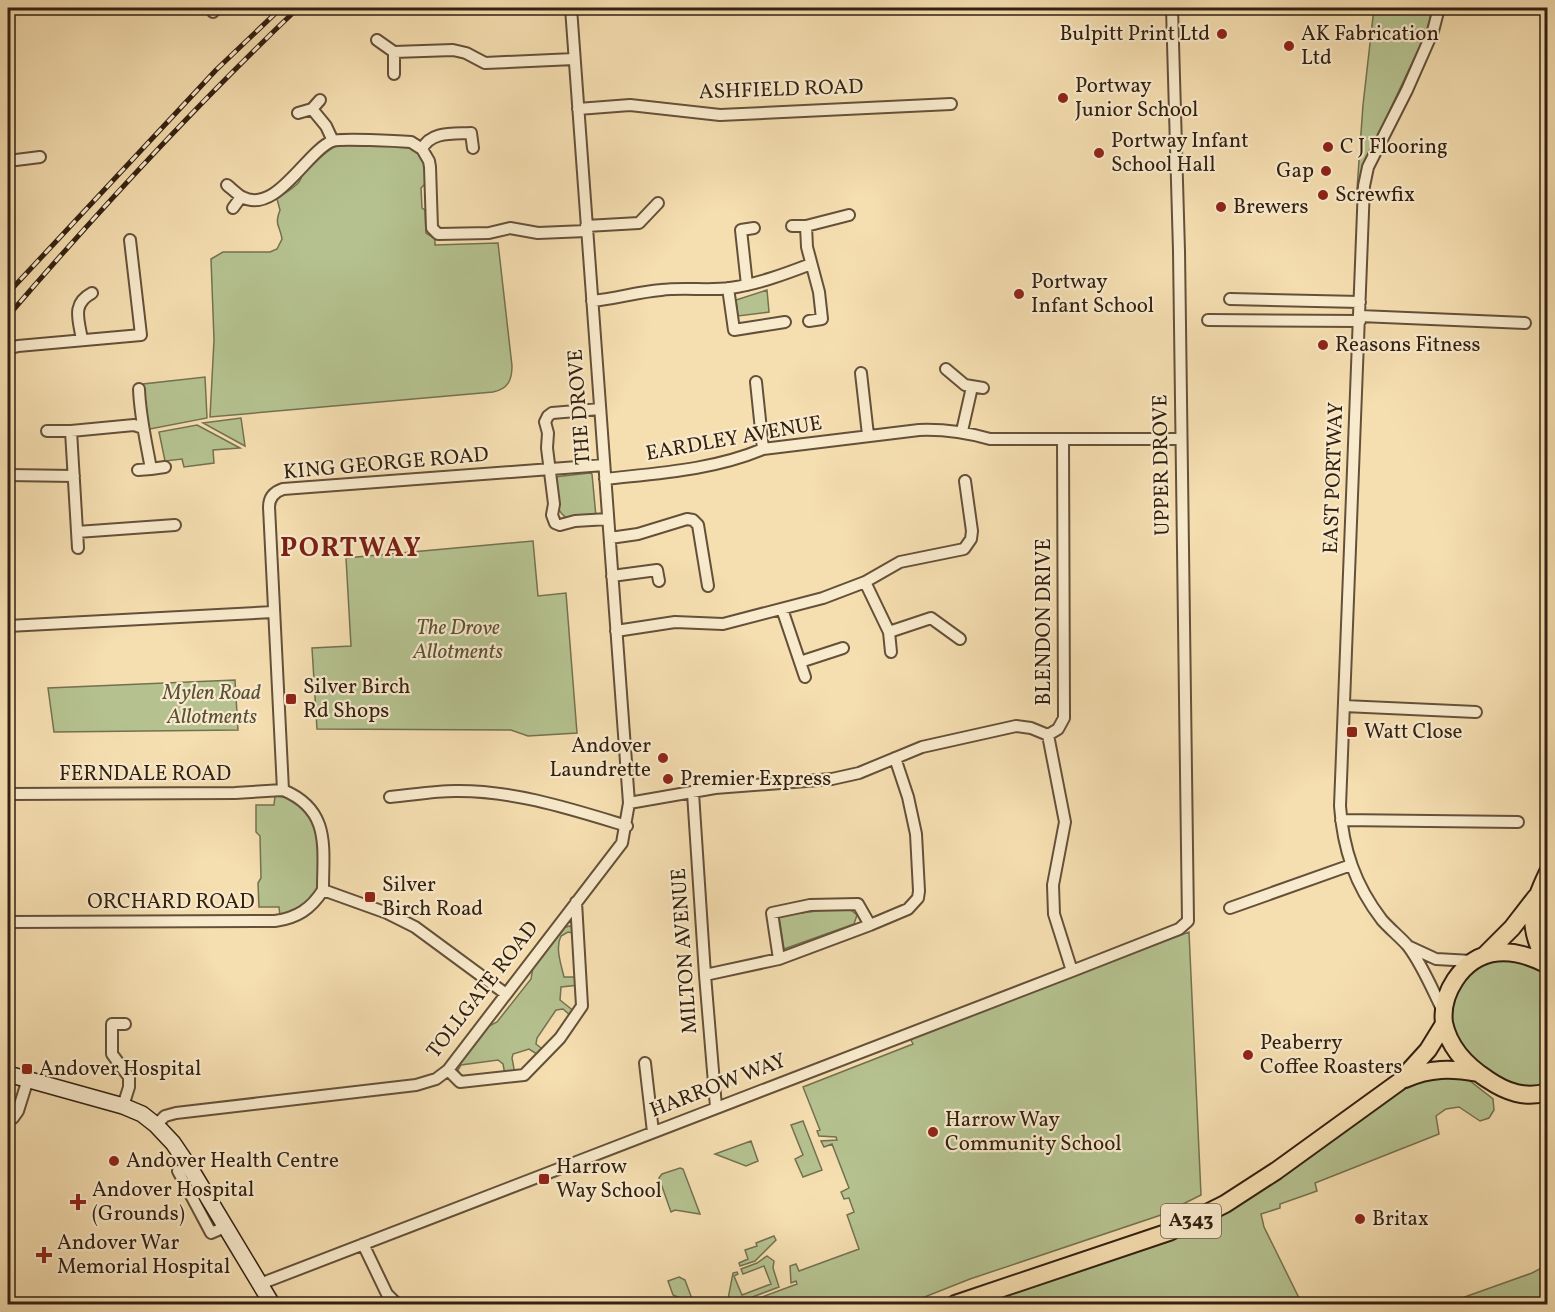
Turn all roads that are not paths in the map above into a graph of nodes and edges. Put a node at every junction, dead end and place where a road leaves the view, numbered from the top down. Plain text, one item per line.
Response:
1 (571, 8) edge
2 (1172, 8) edge
3 (1439, 8) edge
4 (377, 40) dead end
5 (394, 52) junction
6 (574, 59) junction
7 (394, 74) dead end
8 (320, 100) dead end
9 (951, 104) dead end
10 (312, 109) junction
11 (578, 109) junction
12 (298, 113) dead end
13 (470, 120) dead end
14 (471, 133) junction
15 (333, 141) junction
16 (473, 148) dead end
17 (422, 149) junction
18 (40, 157) dead end
19 (8, 161) edge
20 (227, 185) dead end
21 (241, 197) junction
22 (658, 203) dead end
23 (233, 208) dead end
24 (849, 215) dead end
25 (792, 226) dead end
26 (806, 226) junction
27 (754, 228) dead end
28 (586, 229) junction
29 (130, 240) dead end
30 (811, 264) junction
31 (747, 285) junction
32 (728, 288) junction
33 (92, 293) dead end
34 (1230, 299) dead end
35 (592, 301) junction
36 (1360, 302) junction
37 (1360, 318) junction
38 (1208, 320) dead end
39 (809, 321) dead end
40 (785, 322) dead end
41 (1525, 323) dead end
42 (82, 340) junction
43 (8, 351) edge
44 (946, 369) dead end
45 (861, 373) dead end
46 (756, 382) dead end
47 (139, 389) dead end
48 (600, 409) junction
49 (142, 429) junction
50 (47, 431) dead end
51 (71, 431) junction
52 (962, 431) junction
53 (868, 435) junction
54 (1063, 439) junction
55 (1180, 439) junction
56 (764, 449) junction
57 (604, 465) junction
58 (165, 468) dead end
59 (151, 469) junction
60 (550, 469) junction
61 (138, 470) dead end
62 (8, 475) edge
63 (74, 476) junction
64 (605, 479) junction
65 (965, 480) dead end
66 (608, 519) junction
67 (175, 525) dead end
68 (77, 532) junction
69 (610, 538) junction
70 (78, 548) dead end
71 (612, 576) junction
72 (659, 581) dead end
73 (865, 582) junction
74 (708, 586) dead end
75 (782, 609) junction
76 (273, 612) junction
77 (8, 626) edge
78 (616, 631) junction
79 (889, 633) junction
80 (960, 639) dead end
81 (843, 648) dead end
82 (891, 652) dead end
83 (800, 662) junction
84 (805, 677) dead end
85 (1344, 706) junction
86 (1476, 712) dead end
87 (1048, 735) junction
88 (895, 758) junction
89 (283, 790) junction
90 (693, 793) junction
91 (8, 794) edge
92 (390, 797) dead end
93 (629, 803) junction
94 (1341, 820) junction
95 (1518, 822) dead end
96 (627, 826) junction
97 (1351, 865) junction
98 (1548, 872) edge
99 (323, 890) junction
100 (1536, 896) junction
101 (576, 903) junction
102 (1230, 908) dead end
103 (563, 920) junction
104 (1188, 921) joint
105 (8, 922) edge
106 (870, 925) junction
107 (579, 927) junction
108 (1407, 946) junction
109 (1479, 958) junction
110 (779, 959) junction
111 (1547, 965) edge
112 (1072, 971) junction
113 (705, 975) junction
114 (506, 994) junction
115 (1444, 1017) junction
116 (125, 1024) dead end
117 (645, 1063) dead end
118 (448, 1070) junction
119 (1478, 1073) junction
120 (8, 1074) edge
121 (28, 1079) junction
122 (1399, 1082) junction
123 (1548, 1092) edge
124 (123, 1106) junction
125 (716, 1107) junction
126 (14, 1118) dead end
127 (156, 1125) junction
128 (653, 1132) junction
129 (178, 1171) dead end
130 (225, 1227) junction
131 (363, 1244) junction
132 (260, 1284) junction
133 (272, 1305) edge
134 (397, 1305) edge
135 (955, 1305) edge

1 - 6 street, THE DROVE
2 - 55 street, UPPER DROVE
3 - 36 street, EAST PORTWAY
4 - 5 street
5 - 6 street
5 - 7 street
6 - 11 street, THE DROVE
8 - 10 street
9 - 11 street, ASHFIELD ROAD
10 - 12 street
10 - 15 street
11 - 28 street, THE DROVE
13 - 14 street
14 - 16 street
14 - 17 street
15 - 17 street
15 - 21 street
17 - 28 street
18 - 19 street
20 - 21 street
21 - 23 street
22 - 28 street
24 - 26 street
25 - 26 street
26 - 30 street
27 - 31 street
28 - 35 street, THE DROVE
29 - 42 street
30 - 31 street
30 - 39 street
31 - 32 street
32 - 35 street
32 - 40 street
33 - 42 street
34 - 36 street
35 - 48 street, THE DROVE
36 - 37 street, EAST PORTWAY
37 - 38 street
37 - 41 street
37 - 85 street, EAST PORTWAY
42 - 43 street
44 - 52 street
45 - 53 street
46 - 56 street
47 - 49 street
48 - 57 street, THE DROVE
48 - 60 street
49 - 51 street
49 - 59 street
50 - 51 street
51 - 63 street
52 - 53 street, EARDLEY AVENUE
52 - 54 street, EARDLEY AVENUE
53 - 56 street, EARDLEY AVENUE
54 - 55 street, EARDLEY AVENUE
54 - 87 street, BLENDON DRIVE
55 - 104 street, UPPER DROVE
56 - 64 street, EARDLEY AVENUE
57 - 60 street, KING GEORGE ROAD
57 - 64 street, THE DROVE
58 - 59 street
59 - 61 street
60 - 66 street
60 - 76 street, KING GEORGE ROAD
62 - 63 street
63 - 68 street
64 - 66 street, THE DROVE
65 - 73 street
66 - 69 street, THE DROVE
67 - 68 street
68 - 70 street
69 - 71 street, THE DROVE
69 - 74 street
71 - 72 street
71 - 78 street, THE DROVE
73 - 75 street
73 - 79 street
75 - 78 street
75 - 83 street
76 - 77 street
76 - 89 street, KING GEORGE ROAD
78 - 93 street, THE DROVE
79 - 80 street
79 - 82 street
81 - 83 street
83 - 84 street
85 - 86 street
85 - 94 street, EAST PORTWAY
87 - 88 street
87 - 112 street, BLENDON DRIVE
88 - 90 street
88 - 106 street
89 - 91 street, FERNDALE ROAD
89 - 99 street
90 - 93 street
90 - 113 street, MILTON AVENUE
92 - 96 street
93 - 96 street, TOLLGATE ROAD
94 - 95 street
94 - 97 street, EAST PORTWAY
96 - 101 street, TOLLGATE ROAD
97 - 102 street
97 - 108 street, EAST PORTWAY
98 - 100 main road
99 - 105 street, ORCHARD ROAD
99 - 114 street
100 - 109 main road
100 - 111 main road
101 - 103 street, TOLLGATE ROAD
101 - 107 street
103 - 107 street
103 - 114 street, TOLLGATE ROAD
104 - 112 street, HARROW WAY
106 - 110 street
106 - 110 street
107 - 118 street
108 - 109 street
108 - 115 street, EAST PORTWAY
109 - 111 main road
109 - 115 main road
110 - 113 street
112 - 125 street, HARROW WAY
113 - 125 street, MILTON AVENUE
114 - 118 street, TOLLGATE ROAD
115 - 119 main road
115 - 122 main road, A343
116 - 124 street
117 - 128 street
118 - 127 street, TOLLGATE ROAD
119 - 122 main road, A343
119 - 123 main road
120 - 121 street
121 - 124 street
121 - 126 street
122 - 135 main road, A343
124 - 127 street
125 - 128 street, HARROW WAY
127 - 130 street
128 - 131 street, HARROW WAY
129 - 130 street
130 - 132 street
131 - 132 street, HARROW WAY
131 - 134 street
132 - 133 street

